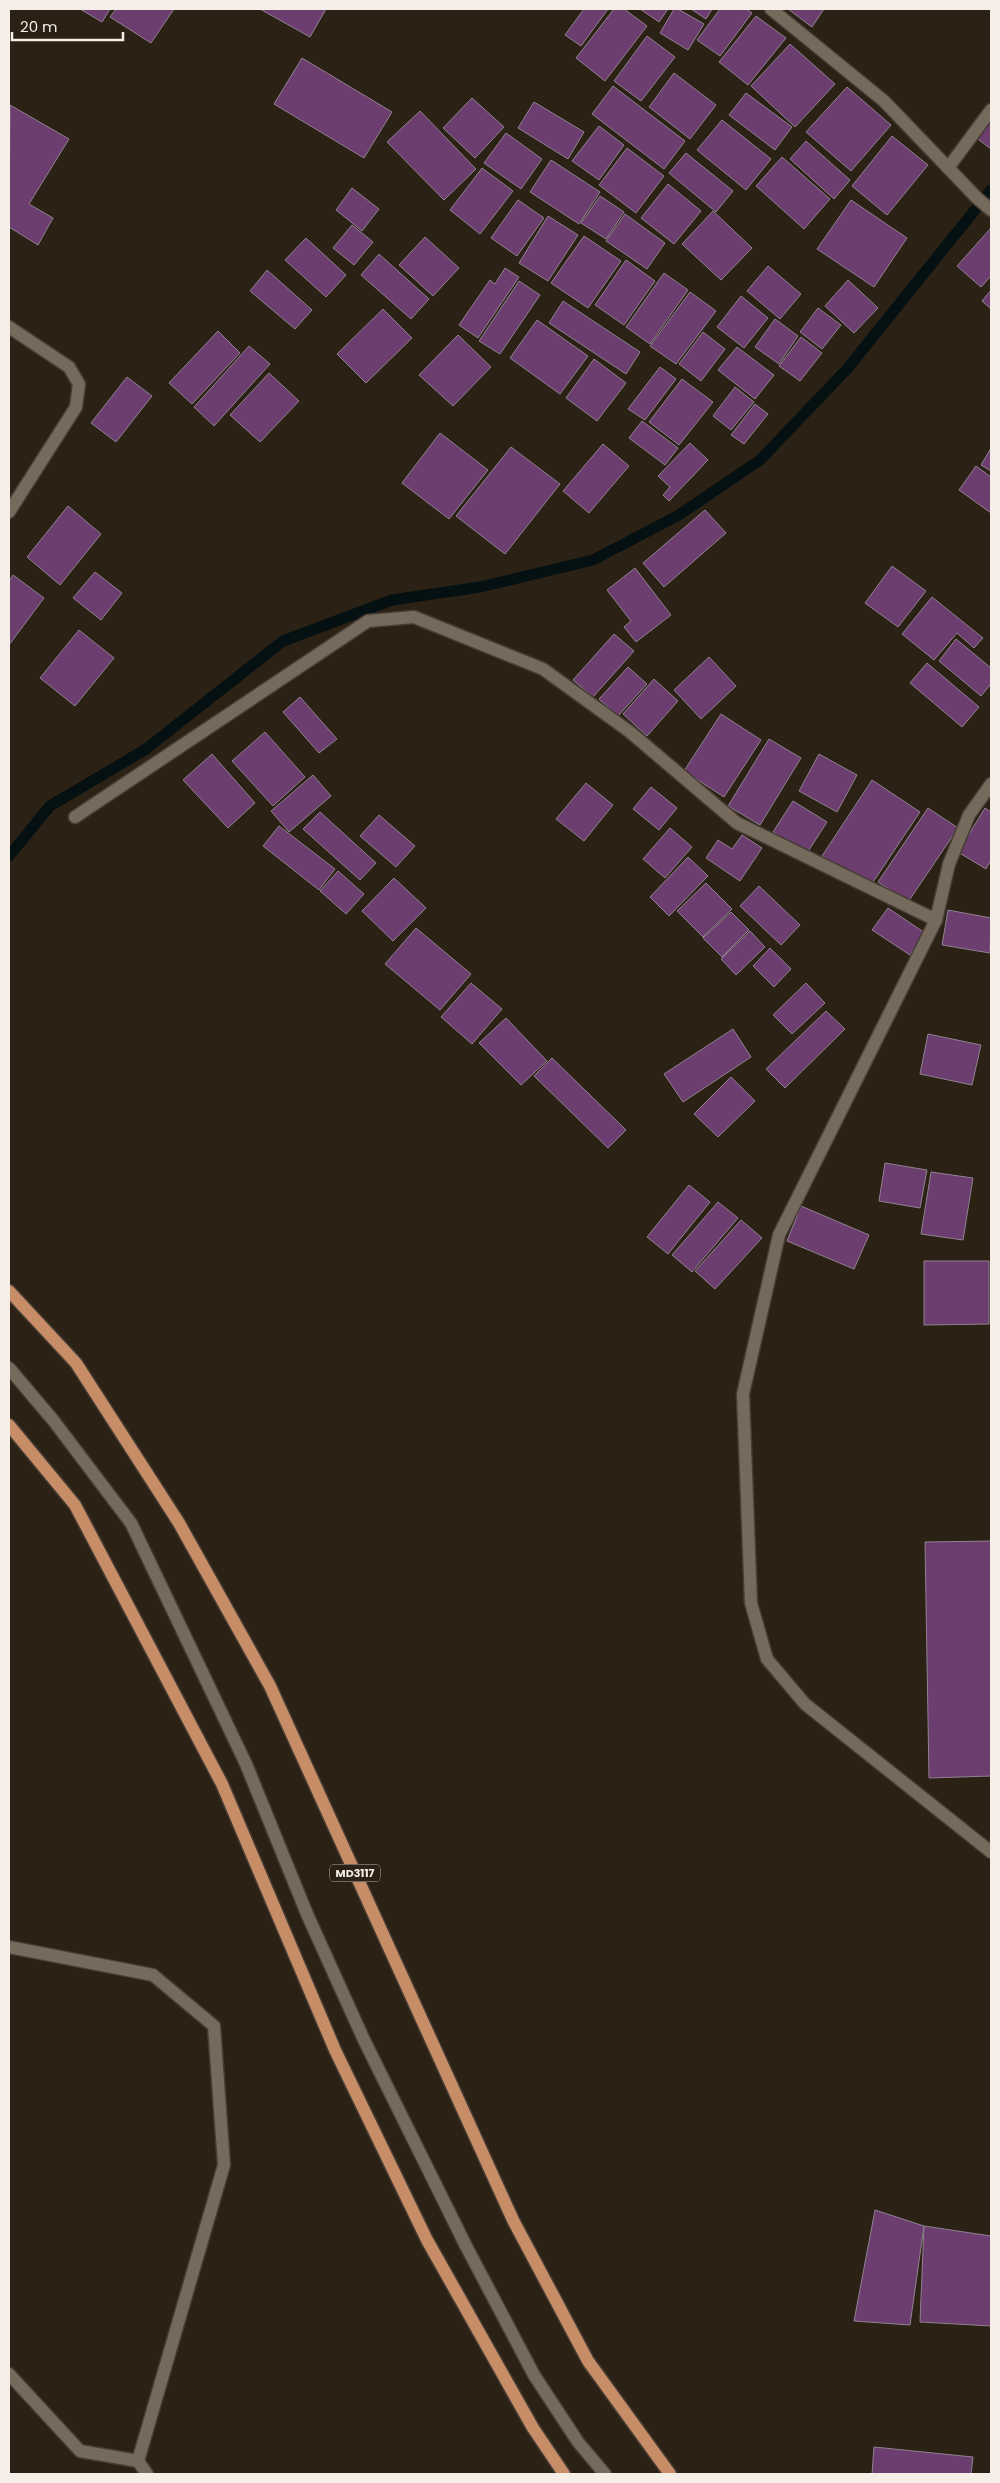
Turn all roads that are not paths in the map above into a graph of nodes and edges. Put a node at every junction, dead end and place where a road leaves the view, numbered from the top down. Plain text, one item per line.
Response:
1 (771, 9) edge
2 (991, 110) edge
3 (948, 168) junction
4 (991, 210) edge
5 (9, 327) edge
6 (9, 512) edge
7 (991, 784) edge
8 (75, 817) dead end
9 (936, 920) junction
10 (9, 1291) edge
11 (9, 1368) edge
12 (9, 1425) edge
13 (991, 1852) edge
14 (9, 1947) edge
15 (9, 2374) edge
16 (138, 2461) junction
17 (147, 2474) edge
18 (564, 2474) edge
19 (605, 2474) edge
20 (670, 2474) edge

1 - 3 street
2 - 3 street
3 - 4 street
5 - 6 street
7 - 9 street
8 - 9 street
9 - 13 street
10 - 20 main road, MD3117
11 - 19 street
12 - 18 main road
14 - 16 street
15 - 16 street
16 - 17 street

